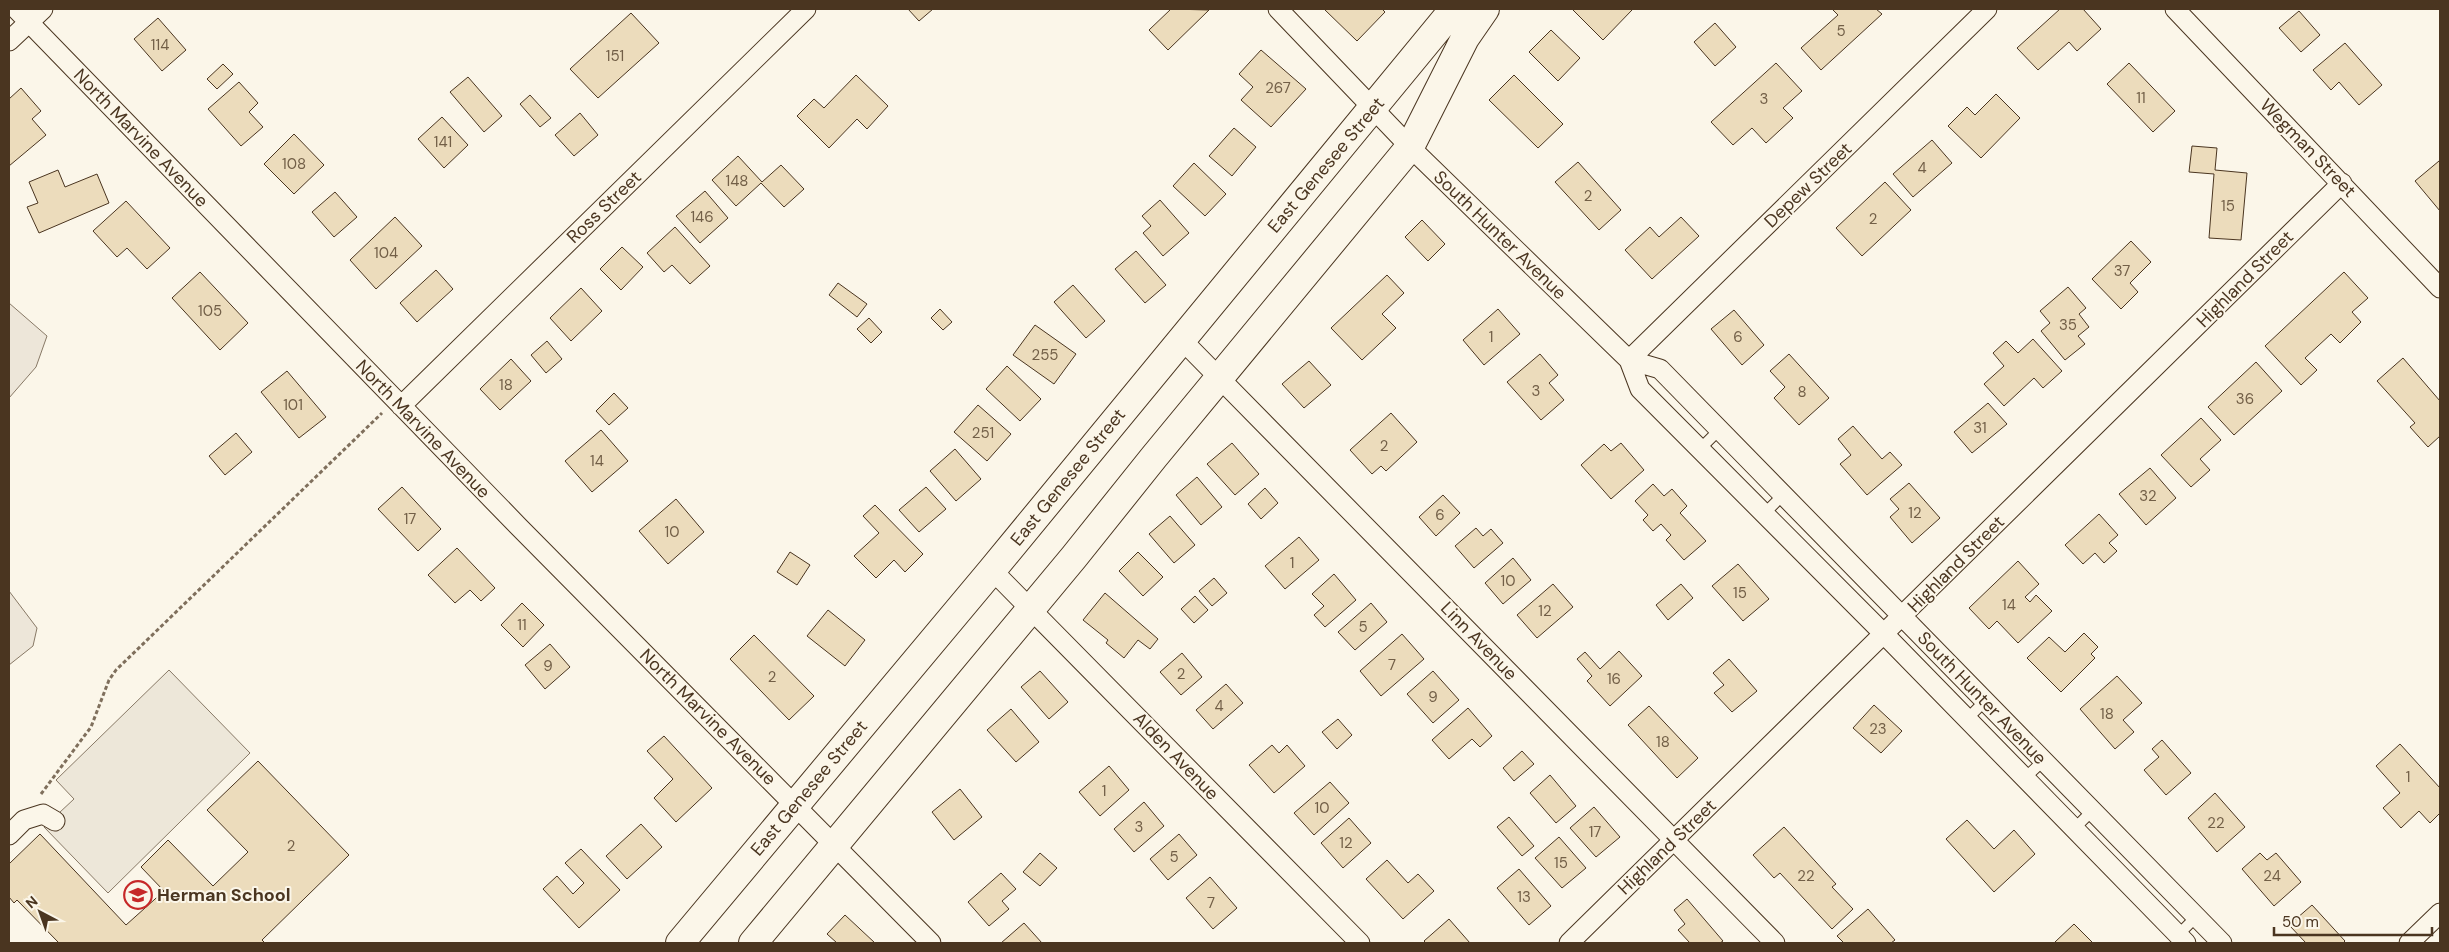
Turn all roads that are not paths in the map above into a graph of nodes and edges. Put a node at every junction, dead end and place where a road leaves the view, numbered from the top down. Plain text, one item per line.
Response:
1 (16, 9) edge
2 (43, 9) edge
3 (806, 9) edge
4 (1278, 9) edge
5 (1454, 9) edge
6 (1485, 9) edge
7 (1988, 9) edge
8 (2176, 9) edge
9 (29, 23) junction
10 (9, 41) edge
11 (1372, 109) junction
12 (1410, 147) junction
13 (2342, 183) junction
14 (2440, 288) edge
15 (1181, 339) junction
16 (1629, 360) junction
17 (1220, 377) junction
18 (398, 403) junction
19 (1719, 430) junction
20 (1700, 449) junction
21 (1784, 495) junction
22 (1764, 514) junction
23 (992, 570) junction
24 (1031, 608) junction
25 (1902, 616) junction
26 (1884, 634) junction
27 (1985, 701) junction
28 (1967, 719) junction
29 (2043, 761) junction
30 (2025, 778) junction
31 (795, 804) junction
32 (2092, 811) junction
33 (55, 821) dead end
34 (2074, 829) junction
35 (9, 835) edge
36 (1675, 840) junction
37 (834, 845) junction
38 (2440, 913) edge
39 (2196, 917) junction
40 (2182, 939) edge
41 (680, 943) edge
42 (753, 943) edge
43 (931, 943) edge
44 (1360, 943) edge
45 (1569, 943) edge
46 (1775, 943) edge
47 (2222, 943) edge
48 (2409, 943) edge

1 - 9 street, North Marvine Avenue
2 - 9 street
3 - 18 street, Ross Street
4 - 11 street, South Hunter Avenue
5 - 11 highway, East Genesee Street
6 - 12 highway
7 - 16 street, Depew Street
8 - 13 street, Wegman Street
9 - 10 street
9 - 18 street, North Marvine Avenue
11 - 12 street, South Hunter Avenue
11 - 15 highway, East Genesee Street
12 - 16 street, South Hunter Avenue
12 - 17 highway
13 - 14 street, Wegman Street
13 - 25 street, Highland Street
15 - 17 street, Linn Avenue
15 - 23 highway, East Genesee Street
16 - 19 street, South Hunter Avenue
16 - 20 street, South Hunter Avenue
17 - 24 highway
17 - 36 street, Linn Avenue
18 - 31 street, North Marvine Avenue
19 - 20 lane
19 - 21 street, South Hunter Avenue
20 - 22 street, South Hunter Avenue
21 - 22 lane
21 - 25 street, South Hunter Avenue
22 - 26 street, South Hunter Avenue
23 - 24 street, Alden Avenue
23 - 31 highway, East Genesee Street
24 - 37 highway
24 - 44 street, Alden Avenue
25 - 26 street, Highland Street
25 - 27 street, South Hunter Avenue
26 - 28 street, South Hunter Avenue
26 - 36 street, Highland Street
27 - 28 lane
27 - 29 street, South Hunter Avenue
28 - 30 street, South Hunter Avenue
29 - 30 lane
29 - 32 street, South Hunter Avenue
30 - 34 street, South Hunter Avenue
31 - 37 street, North Marvine Avenue
31 - 41 highway, East Genesee Street
32 - 34 lane
32 - 39 street, South Hunter Avenue
33 - 35 street
34 - 40 street, South Hunter Avenue
36 - 45 street, Highland Street
36 - 46 street, Linn Avenue
37 - 42 highway
37 - 43 street, North Marvine Avenue
38 - 48 street
39 - 40 lane
39 - 47 street, South Hunter Avenue

